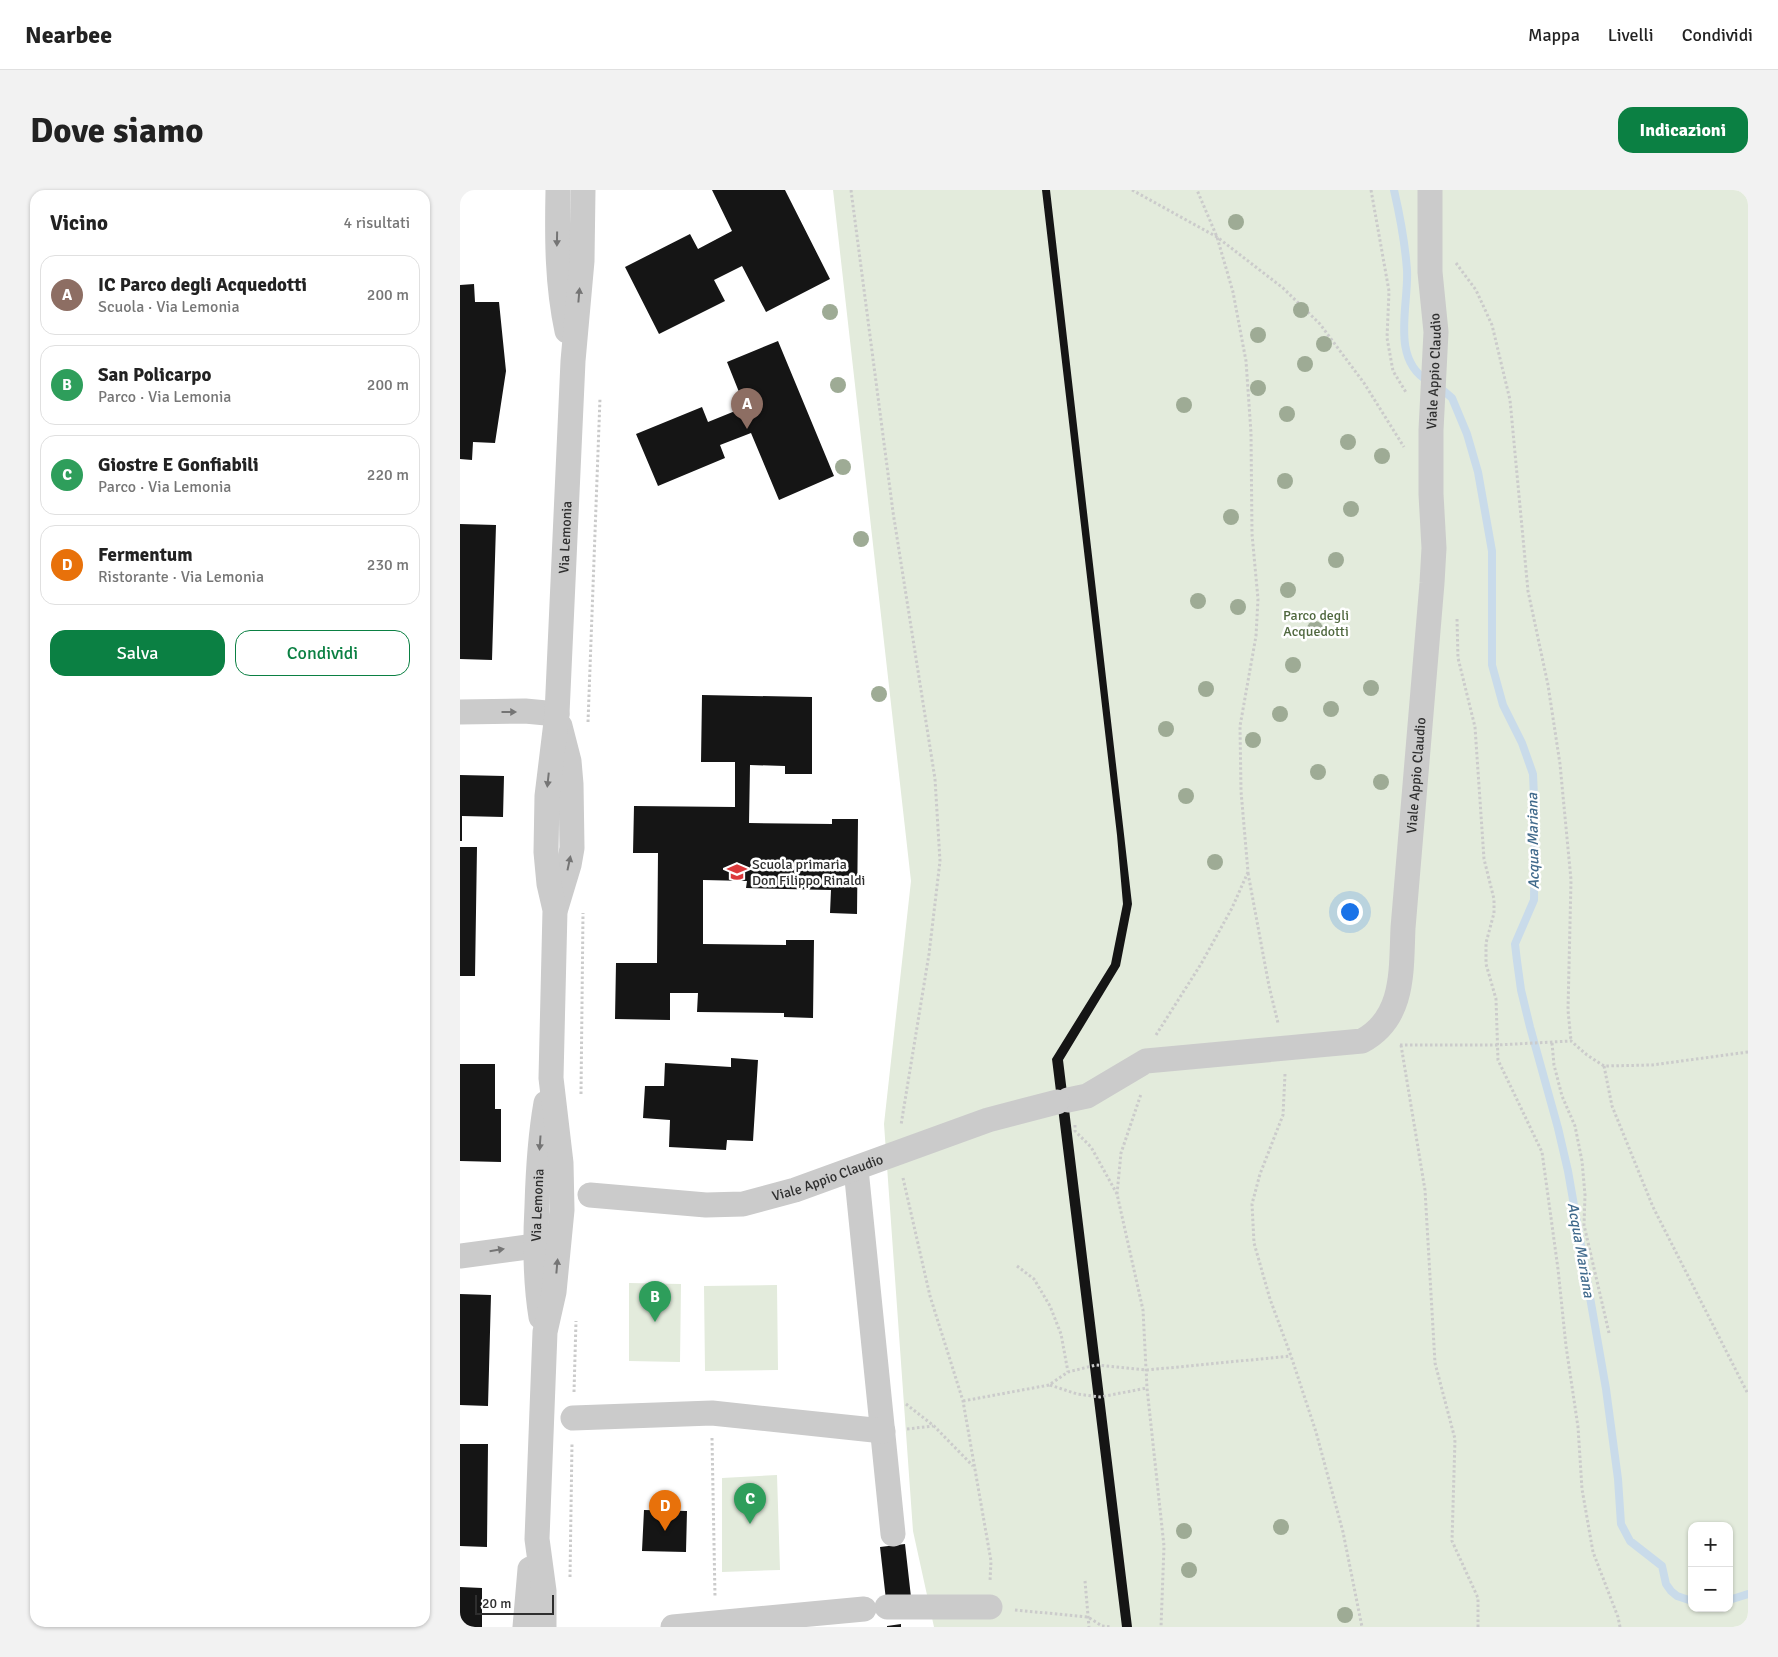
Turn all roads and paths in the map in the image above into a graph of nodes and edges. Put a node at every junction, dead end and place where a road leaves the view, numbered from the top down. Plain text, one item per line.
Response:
1 (558, 190) edge
2 (583, 190) edge
3 (851, 190) edge
4 (1132, 190) edge
5 (1197, 190) edge
6 (1371, 190) edge
7 (1430, 190) edge
8 (1430, 235) junction
9 (1217, 237) junction
10 (573, 361) junction
11 (600, 400) dead end
12 (1431, 421) junction
13 (1405, 448) dead end
14 (594, 532) dead end
15 (1457, 616) dead end
16 (460, 712) edge
17 (557, 714) junction
18 (1248, 872) junction
19 (1362, 1041) junction
20 (1571, 1041) junction
21 (1552, 1043) junction
22 (1497, 1045) junction
23 (1401, 1046) junction
24 (1284, 1049) junction
25 (1748, 1052) edge
26 (1146, 1061) junction
27 (1604, 1066) junction
28 (551, 1078) junction
29 (1066, 1100) junction
30 (897, 1152) junction
31 (856, 1169) junction
32 (1117, 1194) junction
33 (590, 1195) dead end
34 (537, 1208) junction
35 (562, 1210) junction
36 (535, 1246) junction
37 (460, 1256) edge
38 (1017, 1266) dead end
39 (545, 1332) junction
40 (1609, 1333) dead end
41 (1291, 1356) junction
42 (1147, 1370) junction
43 (1068, 1372) junction
44 (1049, 1385) junction
45 (878, 1388) junction
46 (1147, 1388) junction
47 (1748, 1394) edge
48 (963, 1401) junction
49 (712, 1413) junction
50 (573, 1418) dead end
51 (883, 1431) junction
52 (974, 1466) junction
53 (892, 1534) dead end
54 (537, 1539) junction
55 (1085, 1581) dead end
56 (990, 1607) junction
57 (1088, 1617) junction
58 (715, 1623) junction
59 (525, 1627) edge
60 (544, 1627) edge
61 (673, 1627) edge
62 (1089, 1627) edge
63 (1111, 1627) edge
64 (1161, 1627) edge
65 (1362, 1627) edge
66 (1478, 1627) edge
67 (1620, 1627) edge

1 -> 10 street, Via Lemonia
10 -> 2 street, Via Lemonia
3 - 30 path
4 - 9 path
5 - 9 path
6 - 12 path
7 - 8 street, Viale Appio Claudio
8 - 12 street, Viale Appio Claudio
8 - 20 path
9 - 13 path
9 - 18 path
10 - 17 street, Via Lemonia
11 - 14 path
12 - 19 street, Viale Appio Claudio
15 - 22 path
16 -> 17 street
17 - 28 street, Via Lemonia
18 - 24 path
18 - 26 path
19 - 23 path
19 - 24 street, Viale Appio Claudio
20 - 21 path
20 - 27 path
21 - 22 path
21 - 40 path
22 - 23 path
22 - 67 path
23 - 66 path
24 - 26 street, Viale Appio Claudio
24 - 41 path
25 - 27 path
26 - 29 street, Viale Appio Claudio
26 - 32 path
27 - 47 path
28 -> 34 street, Via Lemonia
28 - 35 street, Via Lemonia
29 - 30 street, Viale Appio Claudio
29 - 32 path
30 - 31 street, Viale Appio Claudio
30 - 48 path
31 - 33 street, Viale Appio Claudio
31 - 45 street
32 - 42 path
34 - 35 street
34 - 36 street, Via Lemonia
39 -> 35 street, Via Lemonia
37 -> 36 street
36 - 39 street, Via Lemonia
38 - 43 path
39 - 54 street, Via Lemonia
41 - 42 path
41 - 65 path
42 - 43 path
42 - 46 path
43 - 44 path
44 - 46 path
44 - 48 path
45 - 51 street
45 - 52 path
46 - 64 path
48 - 52 path
49 - 50 street
49 - 51 street
49 - 58 path
51 - 53 street
52 - 56 path
54 - 59 street, Via Lemonia
54 - 60 street, Via Lemonia
55 - 57 path
56 - 57 path
56 - 58 street
57 - 62 path
57 - 63 path
58 - 61 street

